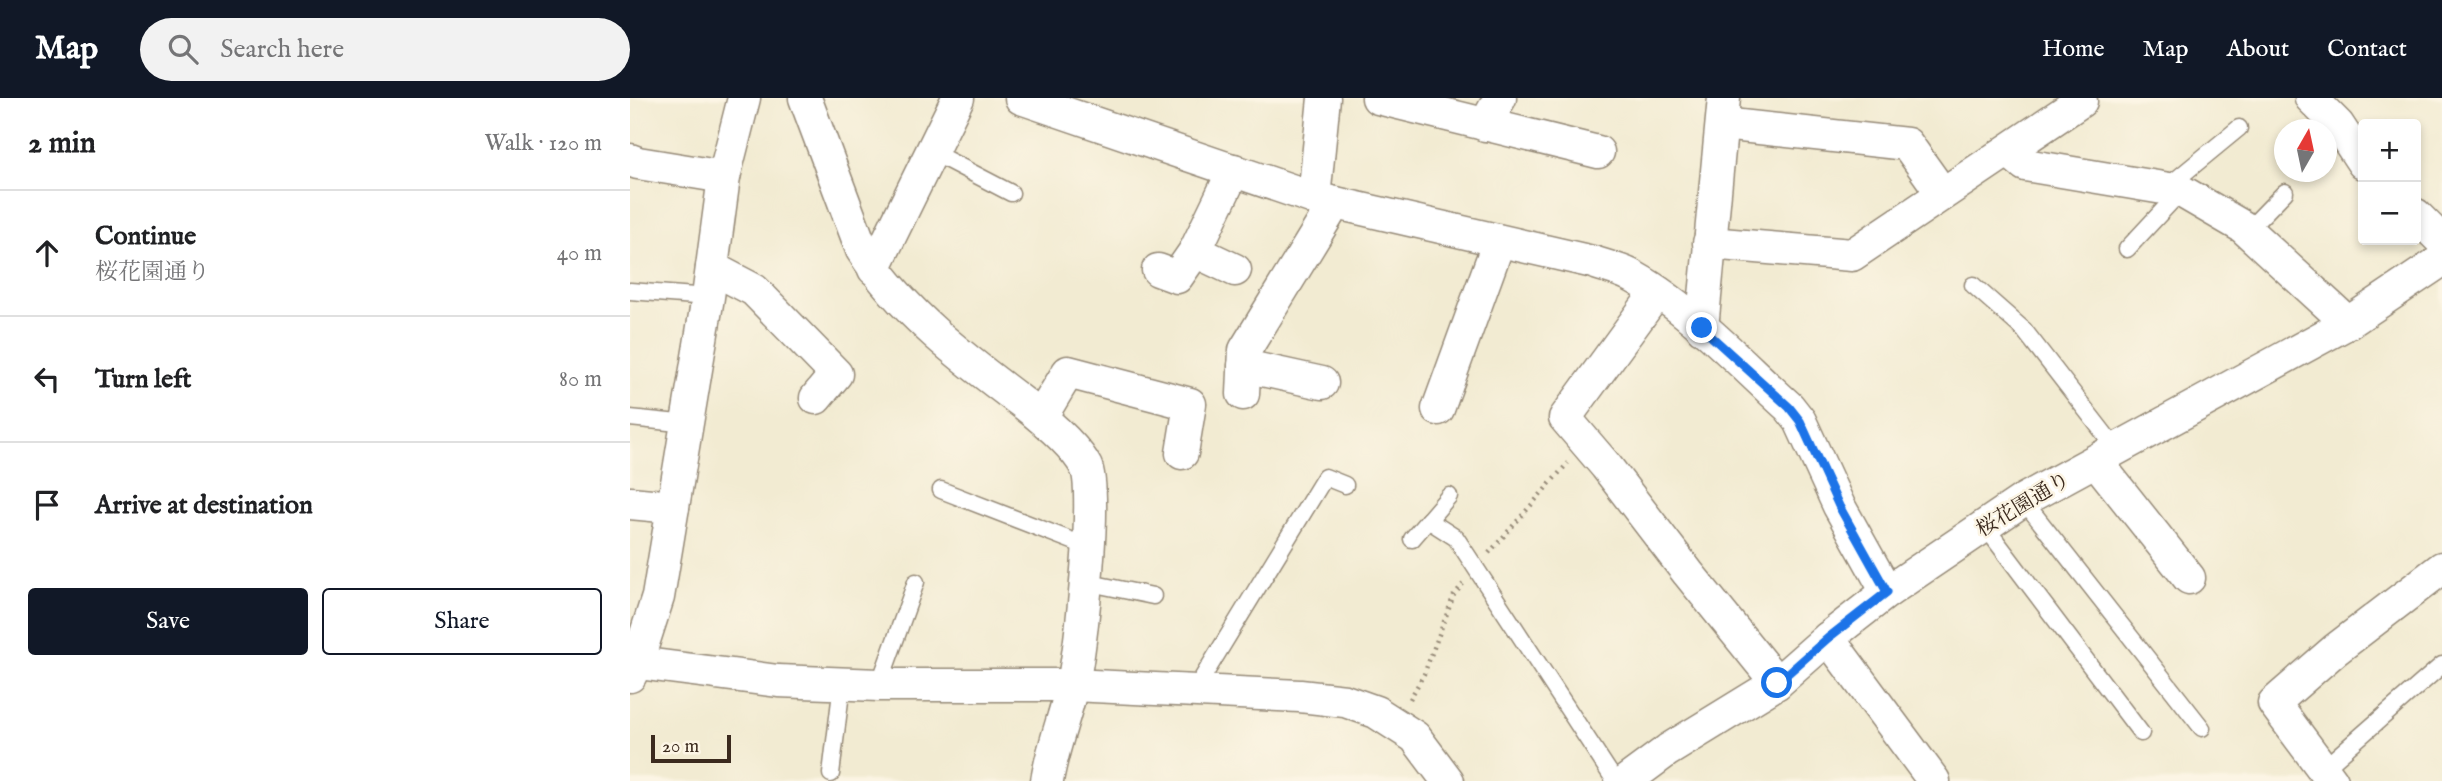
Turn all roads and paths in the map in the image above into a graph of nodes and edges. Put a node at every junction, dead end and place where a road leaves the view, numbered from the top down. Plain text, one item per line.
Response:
1 (744, 98) edge
2 (805, 98) edge
3 (958, 98) edge
4 (1021, 98) edge
5 (1324, 98) edge
6 (1378, 98) edge
7 (2079, 98) edge
8 (2311, 98) edge
9 (1492, 111) edge
10 (1723, 111) edge
11 (2239, 128) dead end
12 (2008, 151) junction
13 (932, 152) junction
14 (1598, 152) dead end
15 (2358, 156) edge
16 (630, 160) edge
17 (1234, 170) junction
18 (724, 177) junction
19 (2174, 190) junction
20 (2285, 192) dead end
21 (1011, 193) dead end
22 (1942, 194) junction
23 (1324, 200) junction
24 (2421, 220) edge
25 (2247, 230) junction
26 (1499, 241) junction
27 (2442, 241) edge
28 (1709, 243) junction
29 (2127, 249) dead end
30 (1195, 251) junction
31 (2442, 260) edge
32 (874, 269) junction
33 (1158, 270) dead end
34 (1235, 270) dead end
35 (710, 283) junction
36 (1973, 285) dead end
37 (630, 291) edge
38 (1657, 292) junction
39 (2348, 323) junction
40 (1702, 328) junction
41 (1322, 383) dead end
42 (816, 398) dead end
43 (1438, 409) dead end
44 (1041, 416) junction
45 (630, 418) edge
46 (688, 424) junction
47 (1182, 453) dead end
48 (2107, 455) junction
49 (1345, 485) dead end
50 (941, 490) dead end
51 (1448, 496) dead end
52 (2023, 500) junction
53 (630, 503) edge
54 (673, 507) junction
55 (1428, 520) junction
56 (1984, 525) junction
57 (1412, 539) dead end
58 (1088, 547) junction
59 (2442, 568) edge
60 (2189, 578) dead end
61 (916, 582) dead end
62 (1085, 582) junction
63 (1887, 592) junction
64 (1153, 596) dead end
65 (1828, 638) junction
66 (2442, 665) edge
67 (632, 667) edge
68 (1777, 683) junction
69 (842, 684) junction
70 (879, 685) junction
71 (1072, 685) junction
72 (1195, 690) junction
73 (2202, 728) dead end
74 (2141, 733) dead end
75 (831, 774) dead end
76 (2328, 775) edge
77 (1047, 781) edge
78 (1448, 781) edge
79 (1624, 781) edge
80 (1934, 781) edge

1 - 18 street
2 - 32 street
3 - 13 street
4 - 17 street
5 - 23 street
6 - 9 street
7 - 12 street
8 - 15 street
9 - 14 street
10 - 22 street
10 - 28 street
11 - 19 lane
12 - 19 street
12 - 22 street
13 - 21 lane
13 - 32 street
16 - 18 street
17 - 23 street
17 - 30 street
18 - 35 street
19 - 25 street
19 - 29 lane
20 - 25 lane
22 - 28 street
23 - 26 street
23 - 41 street
24 - 27 street
25 - 39 street
26 - 38 street
26 - 43 street
28 - 40 street
30 - 33 street
30 - 34 street
31 - 39 street, 桜花園通り
32 - 44 street
35 - 37 lane
35 - 42 street
35 - 46 street
36 - 48 lane
38 - 40 street
38 - 68 street
39 - 48 street, 桜花園通り
40 - 63 street
44 - 47 street
44 - 58 street
45 - 46 lane
46 - 54 street
48 - 52 street, 桜花園通り
48 - 60 street
49 - 72 lane
50 - 58 lane
51 - 55 lane
52 - 56 street, 桜花園通り
52 - 73 lane
53 - 54 street
54 - 67 street
55 - 57 lane
55 - 79 lane
56 - 63 street, 桜花園通り
56 - 74 lane
58 - 62 street
59 - 76 street
61 - 70 lane
62 - 64 lane
62 - 71 street
63 - 65 street, 桜花園通り
65 - 68 street, 桜花園通り
65 - 80 street
66 - 76 lane
67 - 69 street
68 - 79 street, 桜花園通り
69 - 70 street
69 - 75 lane
70 - 71 street
71 - 72 street
71 - 77 street
72 - 78 street

